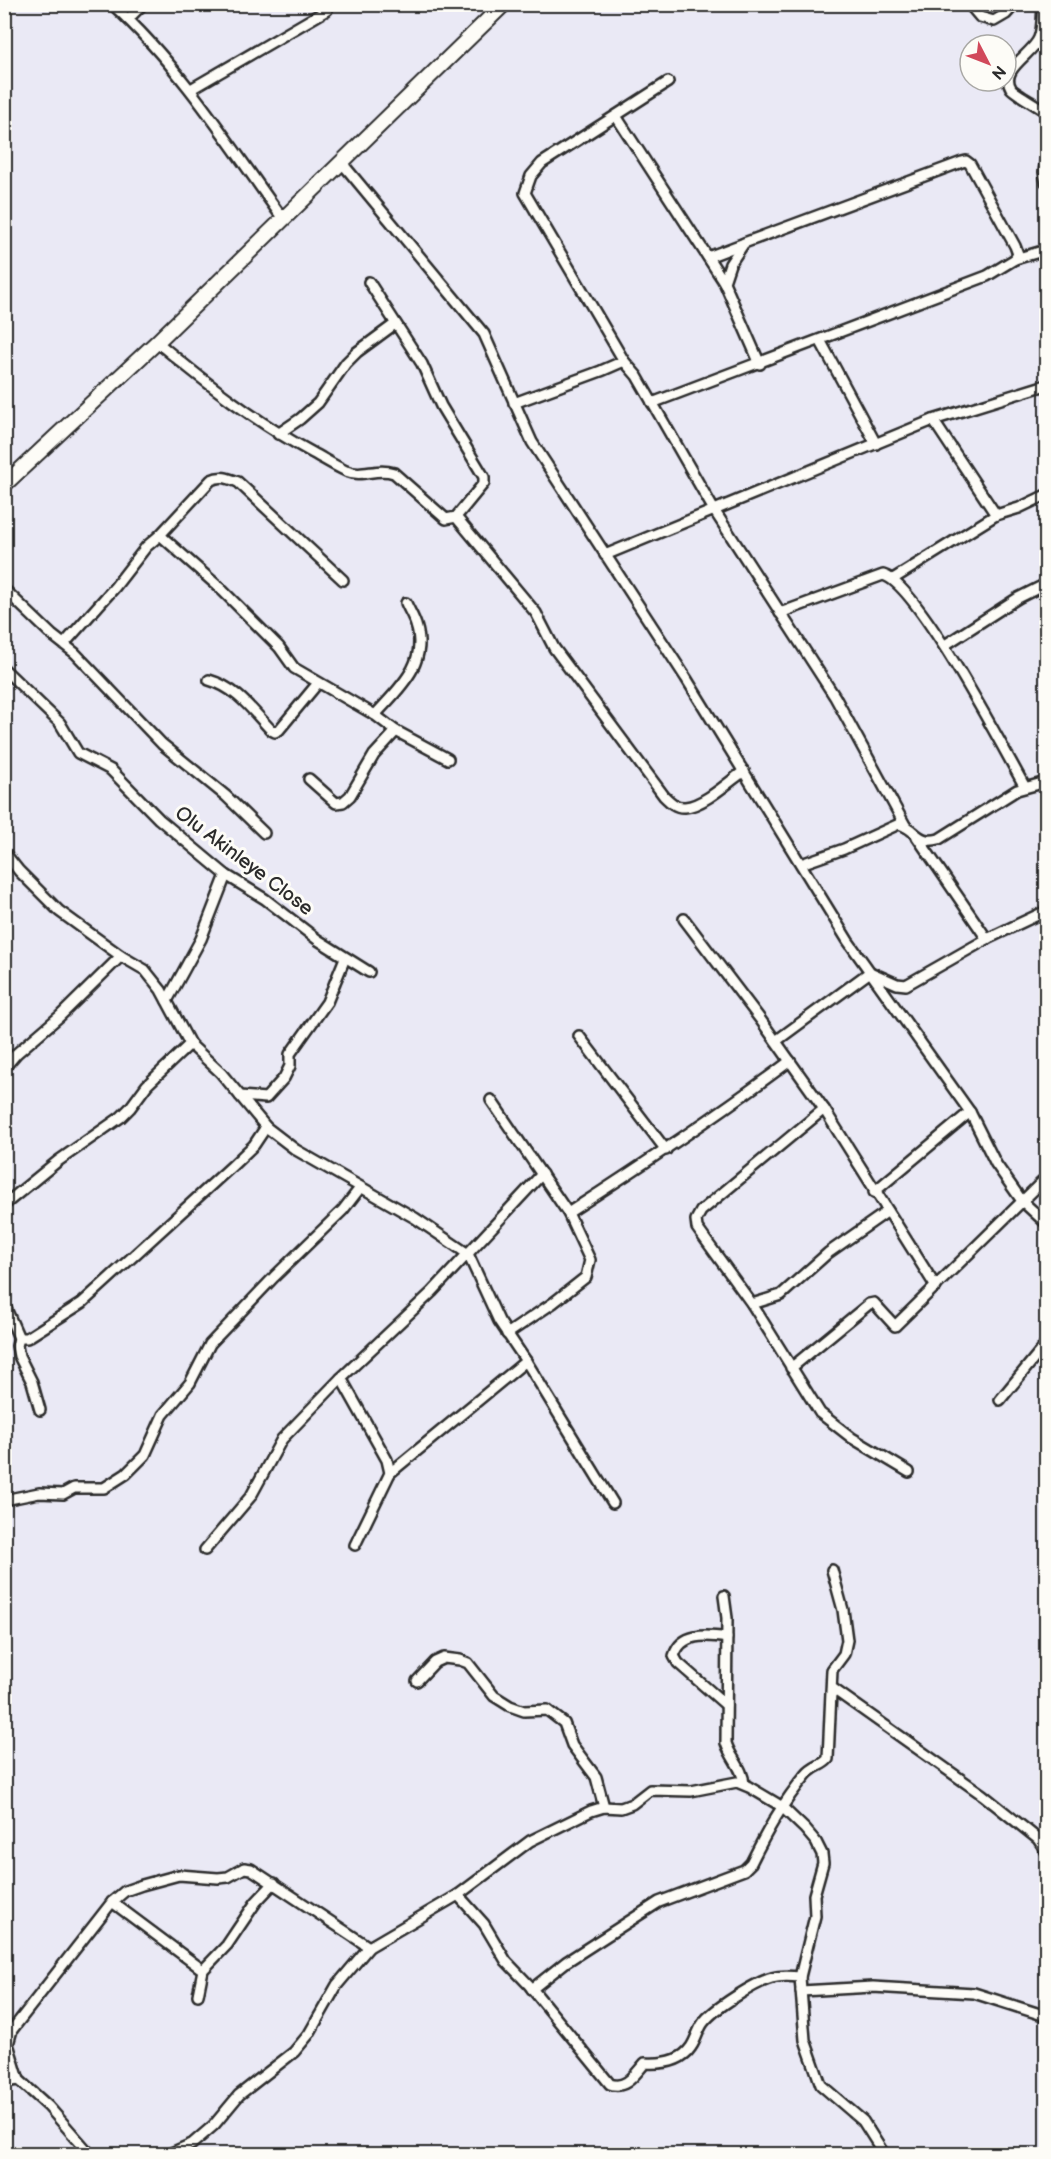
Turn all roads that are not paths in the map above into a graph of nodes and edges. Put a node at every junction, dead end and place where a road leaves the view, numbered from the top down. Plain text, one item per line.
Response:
1 (112, 4) edge
2 (143, 4) edge
3 (504, 4) edge
4 (969, 4) edge
5 (1015, 4) edge
6 (1043, 4) edge
7 (327, 10) dead end
8 (128, 19) junction
9 (668, 82) dead end
10 (191, 89) junction
11 (1047, 112) edge
12 (616, 116) junction
13 (1047, 159) edge
14 (342, 163) junction
15 (1047, 182) edge
16 (283, 219) junction
17 (744, 243) junction
18 (1047, 250) edge
19 (708, 257) junction
20 (1015, 259) junction
21 (369, 282) dead end
22 (724, 282) junction
23 (395, 324) junction
24 (820, 340) junction
25 (157, 342) junction
26 (624, 361) junction
27 (760, 364) junction
28 (1047, 385) edge
29 (514, 403) junction
30 (652, 403) junction
31 (933, 420) junction
32 (278, 434) junction
33 (876, 444) junction
34 (4, 485) edge
35 (1047, 495) edge
36 (714, 510) junction
37 (996, 516) junction
38 (456, 518) junction
39 (160, 535) junction
40 (605, 555) junction
41 (893, 579) junction
42 (343, 580) dead end
43 (1047, 584) edge
44 (4, 589) edge
45 (406, 603) dead end
46 (780, 613) junction
47 (64, 644) junction
48 (945, 645) junction
49 (4, 669) edge
50 (209, 681) dead end
51 (318, 683) junction
52 (375, 715) junction
53 (396, 731) junction
54 (448, 759) dead end
55 (744, 771) junction
56 (309, 779) dead end
57 (1047, 782) edge
58 (1025, 787) junction
59 (906, 827) junction
60 (264, 833) dead end
61 (917, 837) junction
62 (5, 852) edge
63 (801, 864) junction
64 (226, 875) junction
65 (1047, 911) edge
66 (684, 919) dead end
67 (987, 939) junction
68 (121, 956) junction
69 (345, 958) junction
70 (369, 972) dead end
71 (870, 972) junction
72 (167, 1001) junction
73 (579, 1036) dead end
74 (776, 1041) junction
75 (190, 1044) junction
76 (790, 1061) junction
77 (4, 1068) edge
78 (240, 1096) junction
79 (491, 1100) dead end
80 (824, 1109) junction
81 (970, 1112) junction
82 (266, 1127) junction
83 (666, 1150) junction
84 (542, 1174) junction
85 (1047, 1178) edge
86 (360, 1188) junction
87 (874, 1192) junction
88 (1022, 1201) junction
89 (4, 1205) edge
90 (888, 1211) junction
91 (568, 1213) junction
92 (1047, 1223) edge
93 (468, 1254) junction
94 (936, 1287) junction
95 (4, 1304) edge
96 (752, 1305) junction
97 (507, 1334) junction
98 (19, 1338) junction
99 (1047, 1344) edge
100 (526, 1362) junction
101 (791, 1368) junction
102 (341, 1378) junction
103 (1000, 1400) dead end
104 (40, 1410) dead end
105 (909, 1472) dead end
106 (390, 1473) junction
107 (4, 1500) edge
108 (613, 1503) dead end
109 (355, 1545) dead end
110 (205, 1550) dead end
111 (832, 1570) dead end
112 (724, 1596) dead end
113 (727, 1638) junction
114 (417, 1681) dead end
115 (832, 1688) junction
116 (726, 1705) junction
117 (744, 1784) junction
118 (781, 1806) junction
119 (604, 1807) junction
120 (1047, 1851) edge
121 (273, 1883) junction
122 (458, 1895) junction
123 (112, 1902) junction
124 (369, 1947) junction
125 (203, 1970) junction
126 (800, 1977) junction
127 (532, 1989) junction
128 (801, 1991) junction
129 (198, 1995) dead end
130 (1047, 2016) edge
131 (19, 2080) junction
132 (4, 2082) edge
133 (90, 2154) edge
134 (169, 2154) edge
135 (884, 2154) edge

1 - 8 street
2 - 8 street
3 - 14 main road
4 - 5 street
6 - 11 street
7 - 10 street
8 - 10 street
9 - 12 street
10 - 16 street
12 - 19 street
12 - 26 street
13 - 15 street
14 - 16 main road
14 - 29 street
16 - 25 main road
17 - 19 street
17 - 20 street
17 - 22 street
18 - 20 street
19 - 22 street
20 - 24 street
21 - 23 street
22 - 27 street
23 - 32 street
23 - 38 street
24 - 27 street
24 - 33 street
25 - 32 street
25 - 34 main road
26 - 29 street
26 - 30 street
27 - 30 street
28 - 31 street
29 - 40 street
30 - 36 street
31 - 33 street
31 - 37 street
32 - 38 street
33 - 36 street
35 - 37 street
36 - 40 street
36 - 46 street
37 - 41 street
38 - 55 street
39 - 42 street
39 - 47 street
39 - 51 street
40 - 55 street
41 - 46 street
41 - 48 street
43 - 48 street
44 - 47 street
45 - 52 street
46 - 59 street
47 - 60 street
48 - 58 street
49 - 64 street, Olu Akinleye Close
50 - 51 street
51 - 52 street
52 - 53 street
53 - 54 street
53 - 56 street
55 - 63 street
57 - 58 street
58 - 61 street
59 - 61 street
59 - 63 street
61 - 67 street
62 - 68 street
63 - 71 street
64 - 69 street, Olu Akinleye Close
64 - 72 street
65 - 67 street
66 - 74 street
67 - 71 street
68 - 72 street
68 - 77 street
69 - 70 street, Olu Akinleye Close
69 - 78 street
71 - 74 street
71 - 81 street
72 - 75 street
73 - 83 street
74 - 76 street
75 - 78 street
75 - 89 street
76 - 80 street
76 - 83 street
78 - 82 street
79 - 84 street
80 - 87 street
80 - 96 street
81 - 87 street
81 - 88 street
82 - 86 street
82 - 98 street
83 - 91 street
84 - 91 street
84 - 93 street
85 - 88 street
86 - 93 street
86 - 107 street
87 - 90 street
88 - 92 street
88 - 94 street
90 - 94 street
90 - 96 street
91 - 97 street
93 - 97 street
93 - 102 street
94 - 101 street
95 - 98 street
96 - 101 street
97 - 100 street
98 - 104 street
99 - 103 street
100 - 106 street
100 - 108 street
101 - 105 street
102 - 106 street
102 - 110 street
106 - 109 street
111 - 115 street
112 - 113 street
113 - 116 street
113 - 116 street
114 - 119 street
115 - 118 street
115 - 120 street
116 - 117 street
117 - 118 street
117 - 119 street
118 - 126 street
118 - 127 street
119 - 122 street
121 - 123 street
121 - 124 street
121 - 125 street
122 - 124 street
122 - 127 street
123 - 125 street
123 - 131 street
124 - 134 street
125 - 129 street
126 - 127 street
126 - 128 street
128 - 130 street
128 - 135 street
131 - 132 street
131 - 133 street

